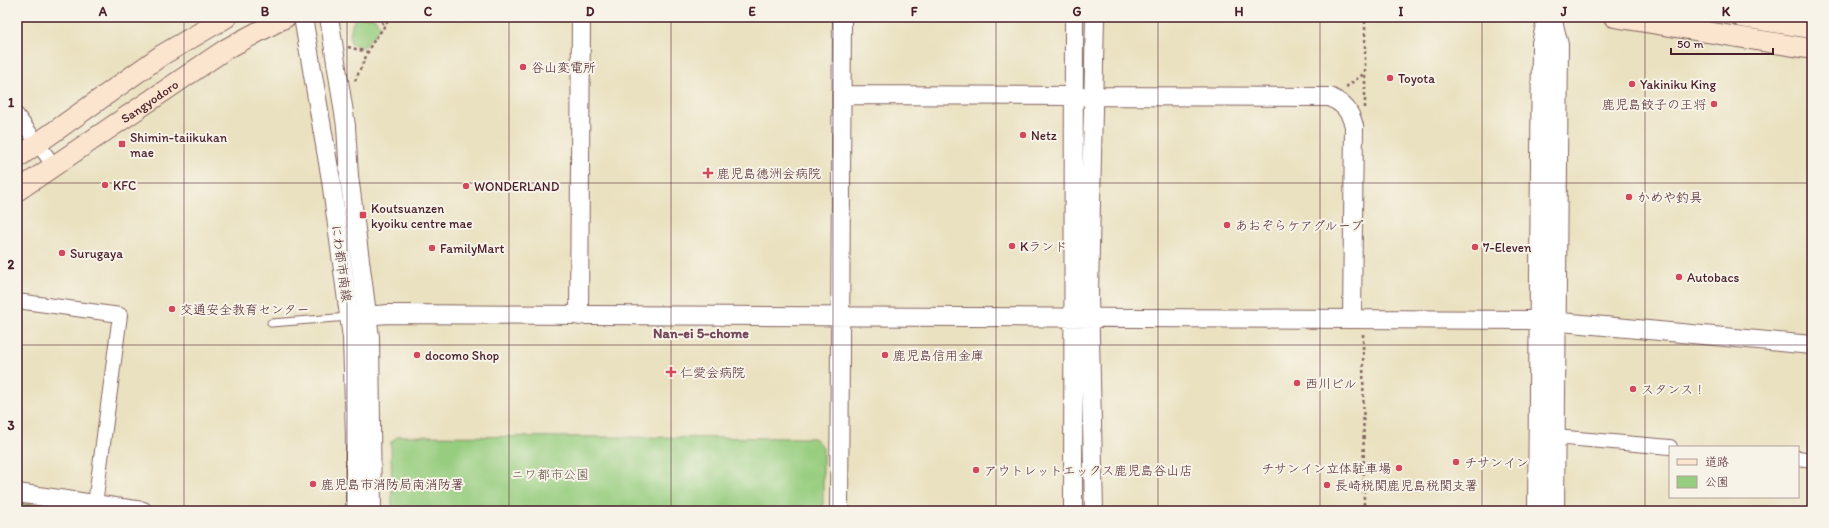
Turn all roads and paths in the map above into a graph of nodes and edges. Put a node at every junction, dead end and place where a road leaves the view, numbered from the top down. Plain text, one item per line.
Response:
1 (227, 17) edge
2 (286, 17) edge
3 (303, 17) edge
4 (329, 17) edge
5 (378, 17) edge
6 (391, 17) edge
7 (581, 17) edge
8 (842, 17) edge
9 (1074, 17) edge
10 (1095, 17) edge
11 (1365, 17) edge
12 (1547, 17) edge
13 (1552, 17) edge
14 (1614, 17) edge
15 (1742, 17) edge
16 (385, 26) junction
17 (1812, 28) edge
18 (347, 46) dead end
19 (1812, 49) edge
20 (367, 52) junction
21 (1366, 73) junction
22 (354, 85) dead end
23 (1346, 87) dead end
24 (842, 95) junction
25 (1073, 96) junction
26 (1094, 96) junction
27 (1365, 108) dead end
28 (17, 115) edge
29 (37, 144) junction
30 (17, 158) edge
31 (54, 166) junction
32 (17, 191) edge
33 (17, 301) edge
34 (367, 316) junction
35 (579, 316) junction
36 (840, 316) junction
37 (349, 317) junction
38 (1081, 317) junction
39 (1352, 319) junction
40 (1548, 321) junction
41 (271, 323) dead end
42 (1363, 334) dead end
43 (1812, 345) edge
44 (1555, 437) junction
45 (1669, 447) edge
46 (1799, 458) edge
47 (1812, 460) edge
48 (17, 493) edge
49 (95, 504) junction
50 (143, 511) edge
51 (355, 511) edge
52 (372, 511) edge
53 (839, 511) edge
54 (1073, 511) edge
55 (1094, 511) edge
56 (1364, 511) edge
57 (1537, 511) edge
58 (1555, 511) edge

1 - 29 main road
2 - 31 main road, Sangyodoro
3 - 37 street, にわ都市南線
4 - 34 street, にわ都市南線
5 - 16 path
6 - 16 path
7 - 35 street
8 - 24 street
9 - 25 street
10 - 26 street
11 - 21 path
12 - 40 street
13 - 40 street
14 - 19 main road
15 - 17 main road
16 - 20 path
18 - 20 path
20 - 22 path
21 - 23 path
21 - 27 path
24 - 25 street
24 - 36 street
25 - 26 street
25 - 38 street
26 - 38 street
26 - 39 street
28 - 29 street
29 - 30 main road
29 - 31 street
31 - 32 main road, Sangyodoro
33 - 49 street
34 - 35 street
34 - 37 street
34 - 52 street, にわ都市南線
35 - 36 street
36 - 38 street
36 - 53 street
37 - 41 lane
37 - 51 street, にわ都市南線
38 - 39 street
38 - 54 street
38 - 55 street
39 - 40 street
40 - 43 street
40 - 44 street
40 - 57 street
42 - 56 path
44 - 45 street
44 - 58 street
46 - 47 street
48 - 49 street
49 - 50 street

